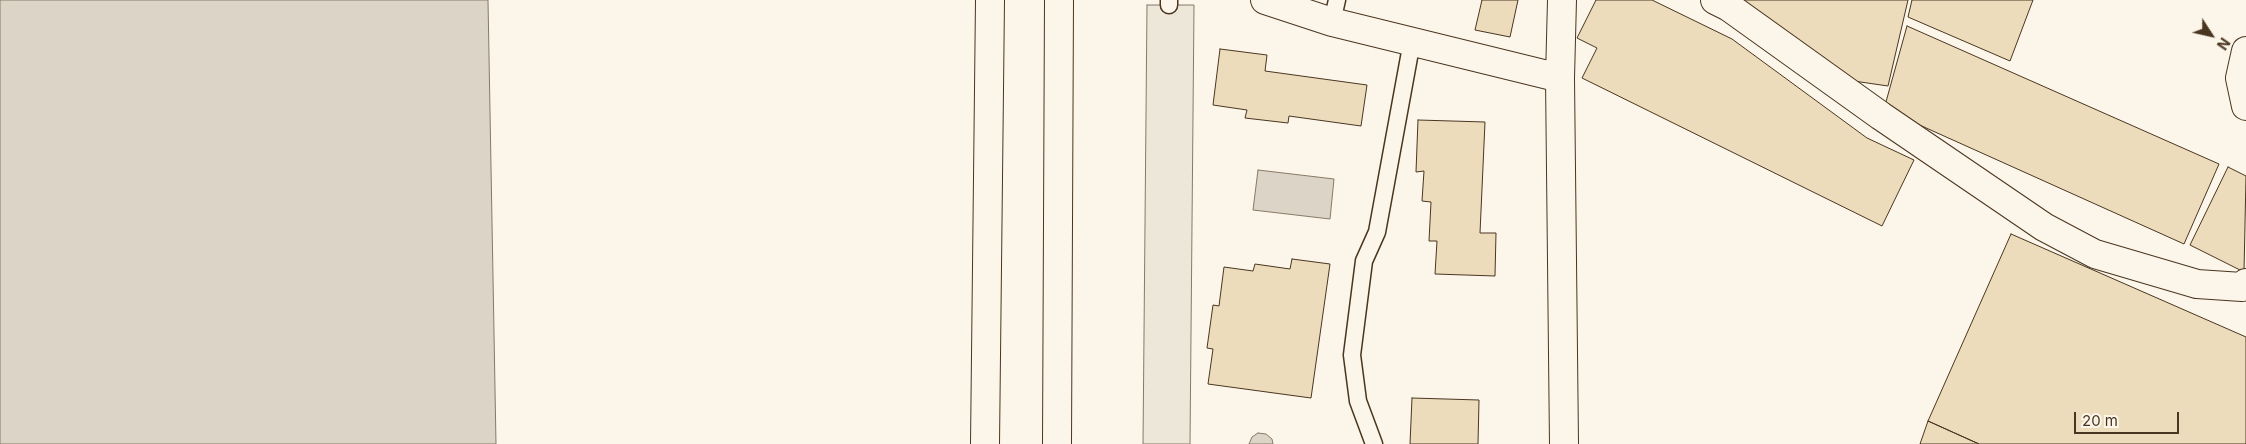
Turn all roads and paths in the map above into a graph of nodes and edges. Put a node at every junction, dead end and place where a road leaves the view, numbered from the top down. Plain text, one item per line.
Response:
1 (990, 0) edge
2 (1059, 0) edge
3 (1265, 0) edge
4 (1562, 0) edge
5 (1715, 0) edge
6 (1335, 11) edge
7 (1412, 41) junction
8 (2246, 51) edge
9 (1560, 78) junction
10 (2246, 106) edge
11 (2246, 283) edge
12 (985, 444) edge
13 (1057, 444) edge
14 (1374, 444) edge
15 (1564, 444) edge

1 - 12 main road
2 - 13 main road
3 - 6 main road
4 - 9 main road
5 - 11 main road
6 - 7 main road
7 - 9 main road
7 - 14 lane
8 - 10 main road
9 - 15 main road

